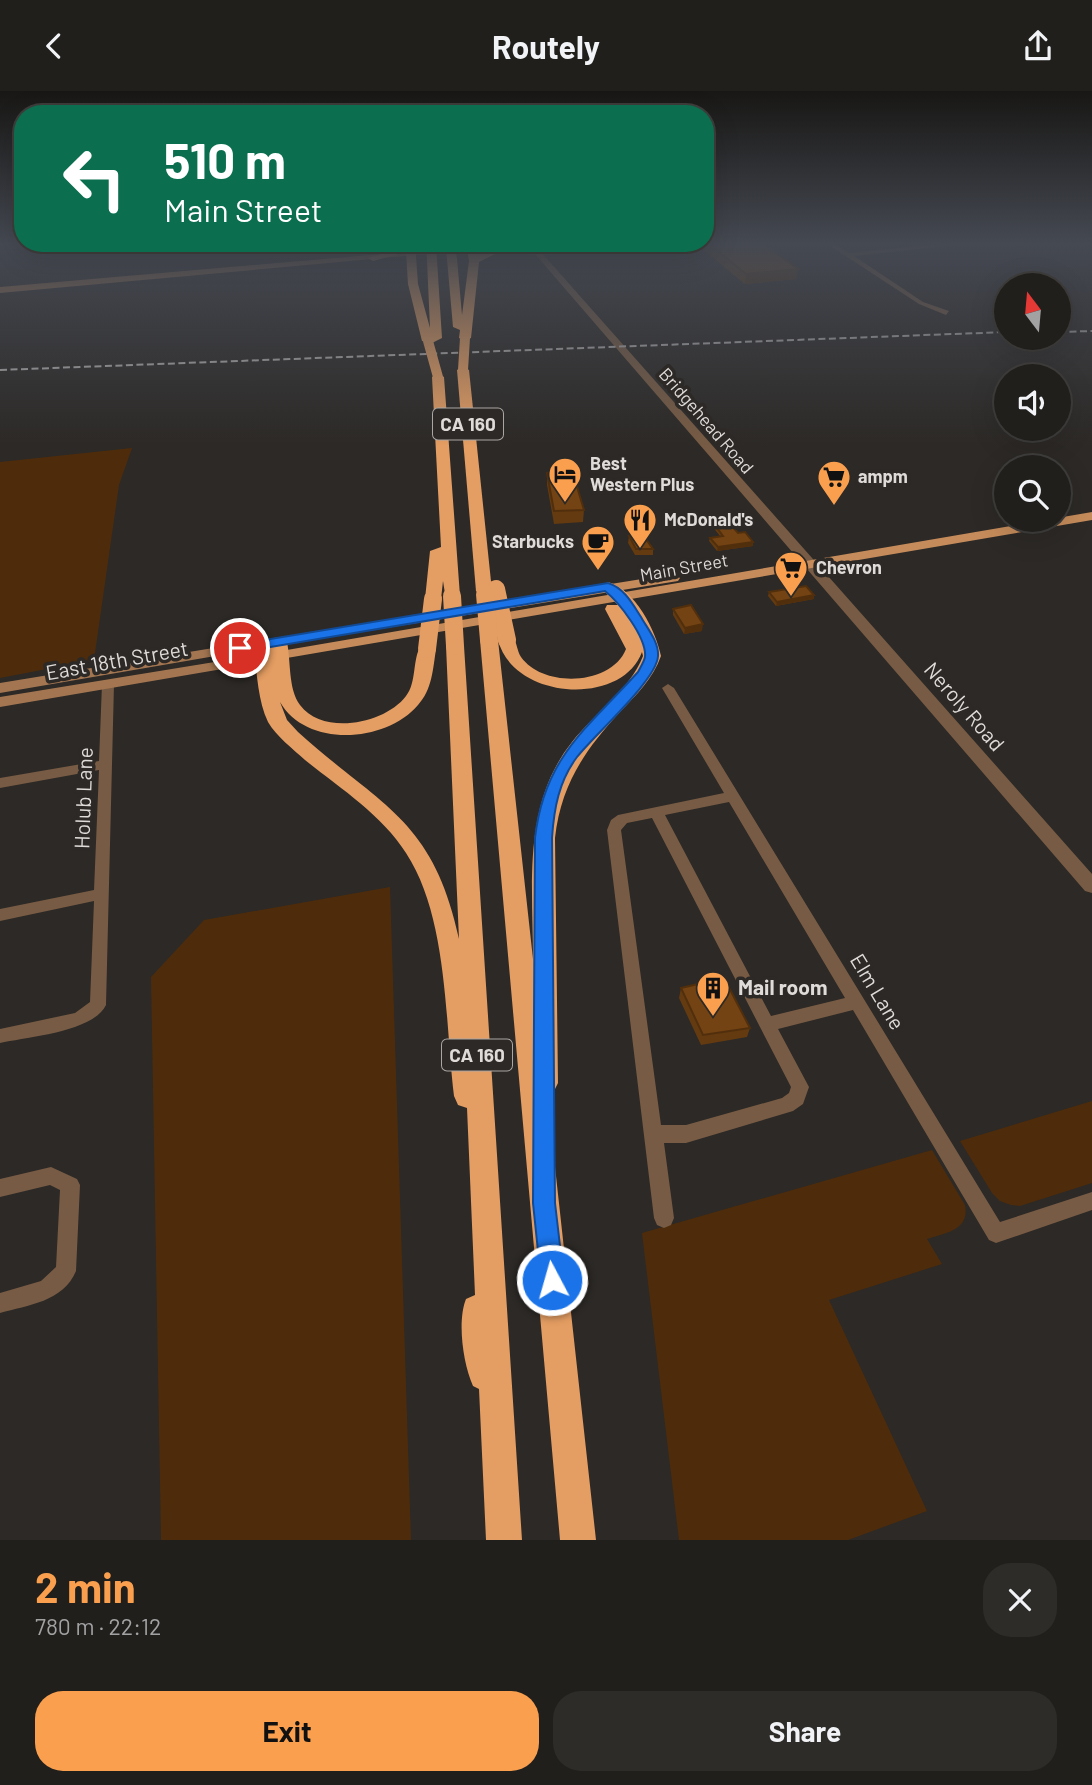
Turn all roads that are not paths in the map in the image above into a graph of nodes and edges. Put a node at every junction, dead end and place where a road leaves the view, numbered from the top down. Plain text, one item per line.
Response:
1 (424, 311) edge
2 (432, 311) edge
3 (458, 311) edge
4 (465, 311) edge
5 (588, 311) edge
6 (941, 311) edge
7 (947, 313) dead end
8 (462, 339) junction
9 (432, 341) junction
10 (441, 459) junction
11 (1092, 507) edge
12 (1071, 511) edge
13 (1092, 516) edge
14 (994, 525) edge
15 (806, 562) junction
16 (613, 595) junction
17 (498, 640) junction
18 (271, 650) junction
19 (108, 684) junction
20 (0, 688) edge
21 (667, 688) dead end
22 (0, 702) edge
23 (106, 764) junction
24 (0, 783) edge
25 (733, 796) junction
26 (656, 812) junction
27 (1092, 886) edge
28 (102, 894) junction
29 (0, 915) edge
30 (856, 1002) junction
31 (768, 1024) junction
32 (0, 1036) edge
33 (653, 1134) junction
34 (0, 1188) edge
35 (1092, 1201) edge
36 (544, 1203) junction
37 (664, 1218) dead end
38 (0, 1303) edge
39 (500, 1464) junction
40 (504, 1540) edge
41 (578, 1540) edge

1 - 9 highway
2 - 9 highway, bridge
3 - 8 highway, CA 160, bridge
4 - 8 highway
5 - 15 street, Bridgehead Road
6 - 7 street
8 - 17 highway, CA 160, bridge
9 - 10 highway, CA 160, bridge
10 - 18 highway, bridge
10 - 39 highway, CA 160, bridge
11 - 12 main road
13 - 15 main road, Main Street
14 - 15 main road, Main Street
15 - 16 main road, Main Street
15 - 27 street, Neroly Road
16 - 17 highway
16 - 18 main road, Main Street
16 - 36 highway
17 - 36 highway, CA 160
18 - 19 main road, East 18th Street
18 - 20 main road, East 18th Street
18 - 39 highway
19 - 22 main road, East 18th Street
19 - 23 street, Holub Lane
21 - 25 street, Elm Lane
23 - 24 street
23 - 28 street, Holub Lane
25 - 26 street
25 - 30 street, Elm Lane
26 - 31 street
26 - 33 street
28 - 29 street
28 - 32 street, Holub Lane
30 - 31 street
30 - 35 street, Elm Lane
31 - 33 street
33 - 37 street
34 - 38 street
36 - 41 highway, CA 160
39 - 40 highway, CA 160

